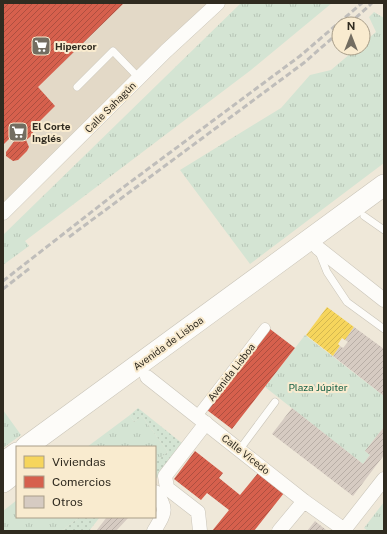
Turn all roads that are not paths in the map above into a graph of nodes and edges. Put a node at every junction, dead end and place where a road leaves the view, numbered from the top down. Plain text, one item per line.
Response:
1 (218, 3) edge
2 (139, 78) junction
3 (77, 87) dead end
4 (384, 185) edge
5 (384, 202) edge
6 (3, 212) edge
7 (364, 216) junction
8 (384, 230) edge
9 (314, 244) junction
10 (384, 300) edge
11 (265, 328) dead end
12 (384, 329) edge
13 (147, 377) junction
14 (275, 402) dead end
15 (202, 419) junction
16 (27, 446) edge
17 (51, 446) edge
18 (240, 449) junction
19 (16, 454) edge
20 (3, 463) edge
21 (16, 472) edge
22 (384, 479) edge
23 (3, 482) edge
24 (156, 493) edge
25 (304, 501) junction
26 (345, 530) edge
27 (154, 531) edge
28 (200, 531) edge
29 (279, 531) edge

1 - 2 street, Calle Sahagún
2 - 3 lane
2 - 6 street, Calle Sahagún
4 - 9 main road, Avenida de Lisboa
5 - 7 main road, Avenida de Lisboa
7 - 8 lane
7 - 9 main road, Avenida de Lisboa
9 - 10 street
9 - 12 lane
9 - 13 main road, Avenida de Lisboa
9 - 16 main road, Avenida de Lisboa
11 - 15 street, Avenida Lisboa
13 - 15 street, Calle Vicedo
13 - 17 main road, Avenida de Lisboa
14 - 18 lane
15 - 18 street, Calle Vicedo
15 - 28 street
18 - 25 street, Calle Vicedo
19 - 20 main road
21 - 23 main road
22 - 26 street
24 - 27 street
25 - 26 street, Calle Vicedo
25 - 29 street

